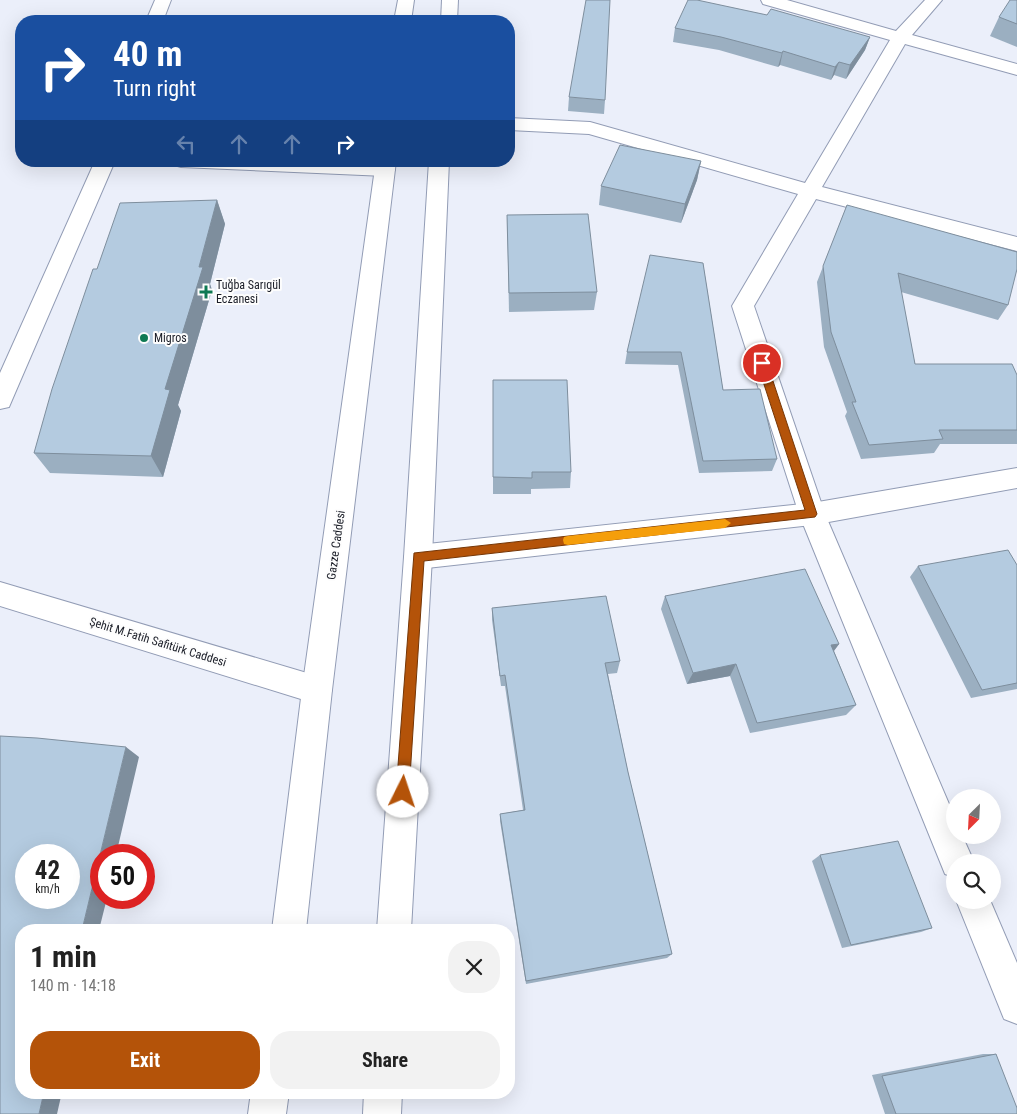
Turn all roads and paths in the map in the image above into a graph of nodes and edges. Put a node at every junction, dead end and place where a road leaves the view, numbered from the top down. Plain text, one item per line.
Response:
1 (162, 0) edge
2 (406, 0) edge
3 (450, 0) edge
4 (769, 0) edge
5 (934, 0) edge
6 (157, 15) edge
7 (404, 15) edge
8 (449, 15) edge
9 (901, 36) junction
10 (1017, 70) edge
11 (515, 124) edge
12 (102, 167) edge
13 (386, 167) edge
14 (439, 167) edge
15 (811, 191) junction
16 (1017, 244) edge
17 (0, 400) edge
18 (1017, 478) edge
19 (812, 514) junction
20 (418, 557) junction
21 (0, 594) edge
22 (317, 690) junction
23 (954, 854) edge
24 (977, 909) edge
25 (290, 924) edge
26 (394, 924) edge
27 (1017, 1006) edge
28 (269, 1099) edge
29 (383, 1099) edge
30 (267, 1114) edge
31 (382, 1114) edge

1 - 6 street
2 - 7 street
3 - 8 street
4 - 9 street
5 - 9 street
9 - 10 street
9 - 15 street
11 - 15 street
12 - 17 street
13 - 22 street, Gazze Caddesi
14 - 20 street
15 - 16 street
15 - 19 street
18 - 19 street
19 - 20 street
19 - 23 street
20 - 26 street
21 - 22 street, Şehit M.Fatih Safitürk Caddesi
22 - 25 street, Gazze Caddesi
24 - 27 street
28 - 30 street
29 - 31 street

